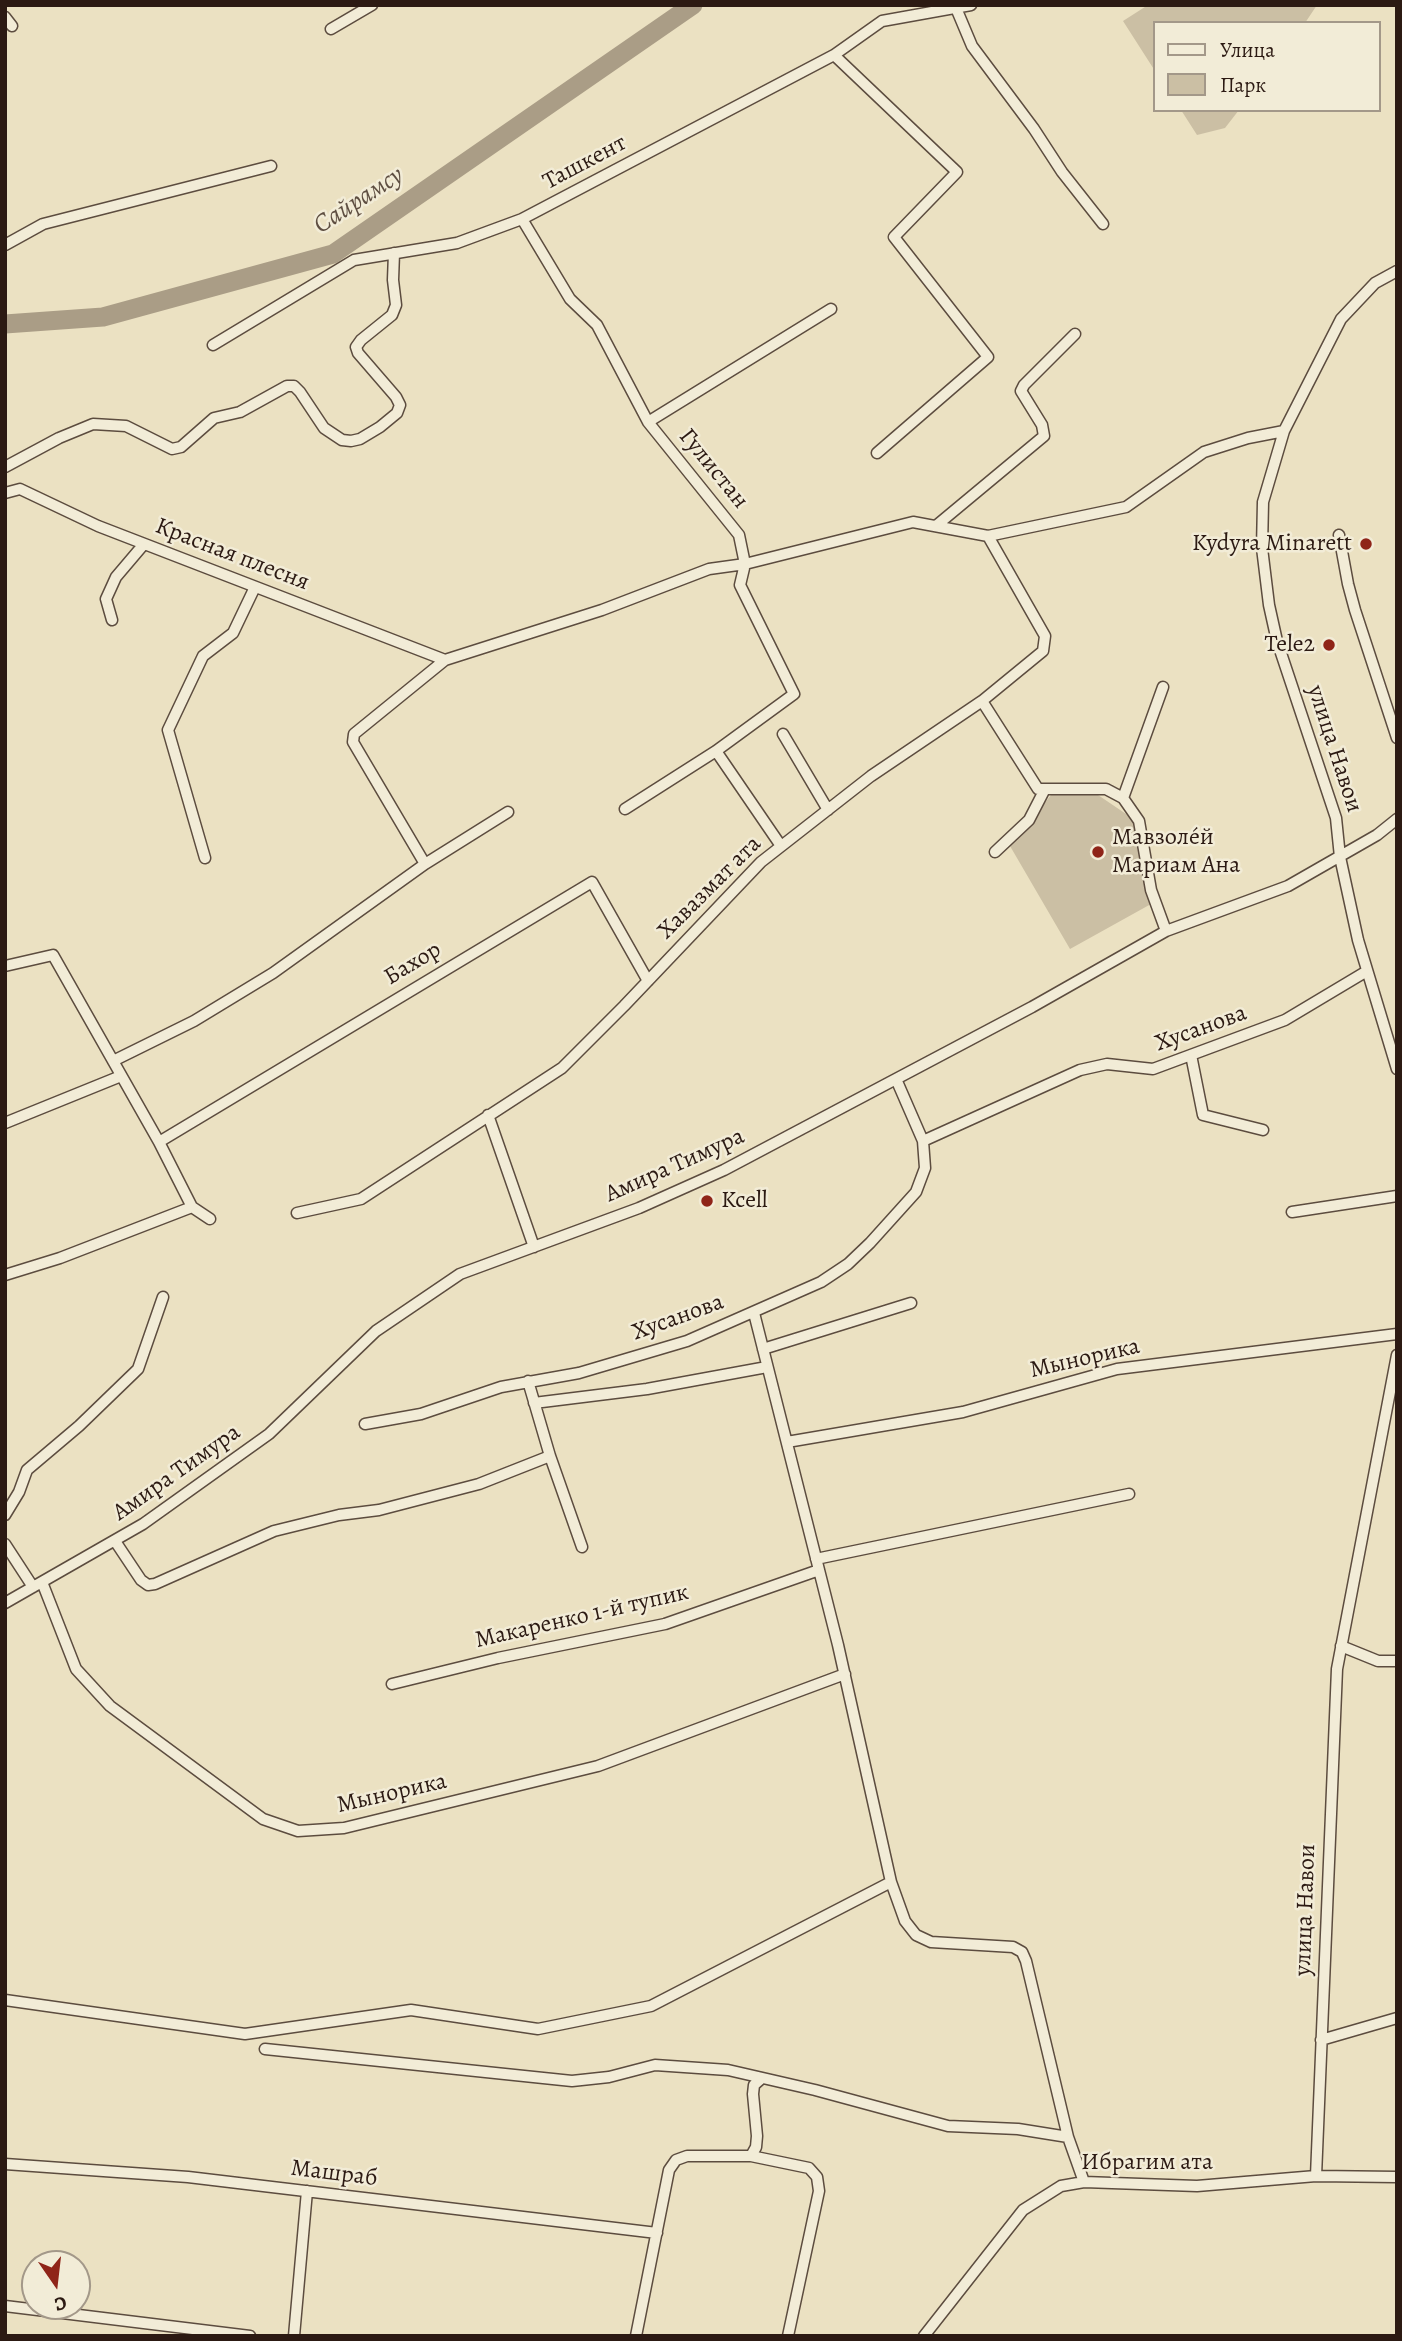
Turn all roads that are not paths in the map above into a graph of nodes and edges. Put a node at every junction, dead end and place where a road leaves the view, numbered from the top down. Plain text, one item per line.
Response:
1 (372, 5) edge
2 (971, 5) edge
3 (956, 8) junction
4 (331, 29) dead end
5 (834, 55) junction
6 (271, 166) dead end
7 (522, 219) junction
8 (1103, 224) dead end
9 (5, 246) edge
10 (394, 253) junction
11 (1397, 271) edge
12 (831, 309) dead end
13 (1075, 334) dead end
14 (213, 345) dead end
15 (648, 422) junction
16 (1284, 431) junction
17 (877, 453) dead end
18 (5, 467) edge
19 (5, 493) edge
20 (937, 525) junction
21 (1339, 535) dead end
22 (988, 536) junction
23 (144, 544) junction
24 (745, 564) junction
25 (256, 587) junction
26 (112, 620) dead end
27 (445, 660) junction
28 (1163, 687) dead end
29 (982, 701) junction
30 (783, 734) dead end
31 (1397, 738) edge
32 (716, 751) junction
33 (1045, 789) junction
34 (1123, 797) junction
35 (625, 809) dead end
36 (828, 810) junction
37 (508, 812) dead end
38 (1397, 820) edge
39 (781, 846) junction
40 (995, 852) dead end
41 (1340, 857) junction
42 (205, 858) dead end
43 (425, 864) junction
44 (1166, 931) junction
45 (5, 966) edge
46 (1367, 971) junction
47 (648, 981) junction
48 (1191, 1055) junction
49 (113, 1061) junction
50 (1397, 1069) edge
51 (121, 1076) junction
52 (896, 1079) junction
53 (488, 1115) junction
54 (5, 1123) edge
55 (1263, 1130) dead end
56 (923, 1141) junction
57 (159, 1142) junction
58 (1397, 1196) edge
59 (192, 1207) junction
60 (1292, 1212) dead end
61 (297, 1213) dead end
62 (210, 1219) dead end
63 (534, 1247) junction
64 (5, 1275) edge
65 (163, 1297) dead end
66 (911, 1303) dead end
67 (754, 1313) junction
68 (1397, 1334) edge
69 (763, 1349) junction
70 (1397, 1355) edge
71 (767, 1367) junction
72 (528, 1381) junction
73 (534, 1403) junction
74 (365, 1424) dead end
75 (787, 1443) junction
76 (550, 1456) junction
77 (1129, 1494) dead end
78 (5, 1515) edge
79 (115, 1541) junction
80 (5, 1544) edge
81 (582, 1547) dead end
82 (818, 1565) junction
83 (37, 1584) junction
84 (5, 1603) edge
85 (1341, 1646) junction
86 (1397, 1661) edge
87 (845, 1674) junction
88 (392, 1684) dead end
89 (891, 1882) junction
90 (5, 2000) edge
91 (1397, 2018) edge
92 (1321, 2040) junction
93 (265, 2049) dead end
94 (762, 2078) junction
95 (1068, 2137) junction
96 (751, 2156) junction
97 (5, 2164) edge
98 (1316, 2176) junction
99 (1397, 2177) edge
100 (1084, 2182) junction
101 (307, 2192) junction
102 (657, 2233) junction
103 (5, 2306) edge
104 (250, 2336) edge
105 (294, 2336) edge
106 (636, 2336) edge
107 (788, 2336) edge
108 (924, 2336) edge

1 - 4 street
2 - 3 street, Ташкент
3 - 5 street, Ташкент
3 - 8 street
5 - 7 street, Ташкент
5 - 17 street
6 - 9 street
7 - 10 street, Ташкент
7 - 15 street, Гулистан
10 - 14 street, Ташкент
10 - 18 street
11 - 16 street, улица Навои
12 - 15 street
13 - 20 street
15 - 24 street, Гулистан
16 - 22 street
16 - 41 street, улица Навои
19 - 23 street, Красная плесня
20 - 22 street
20 - 24 street
21 - 31 street
22 - 29 street, Хавазмат ата
23 - 25 street, Красная плесня
23 - 26 street
24 - 27 street
24 - 32 street, Гулистан
25 - 27 street, Красная плесня
25 - 42 street
27 - 43 street
28 - 34 street
29 - 33 street
29 - 36 street, Хавазмат ата
30 - 36 street
32 - 35 street, Гулистан
32 - 39 street
33 - 34 street
33 - 40 street
34 - 44 street
36 - 39 street, Хавазмат ата
37 - 43 street
38 - 41 street, Амира Тимура
39 - 47 street, Хавазмат ата
41 - 44 street, Амира Тимура
41 - 46 street, улица Навои
43 - 49 street
44 - 52 street, Амира Тимура
45 - 49 street
46 - 48 street, Хусанова
46 - 50 street, улица Навои
47 - 53 street, Хавазмат ата
47 - 57 street, Бахор
48 - 55 street
48 - 56 street, Хусанова
49 - 51 street
51 - 54 street
51 - 57 street
52 - 56 street, Хусанова
52 - 63 street, Амира Тимура
53 - 61 street, Хавазмат ата
53 - 63 street
56 - 67 street, Хусанова
57 - 59 street
58 - 60 street
59 - 62 street
59 - 64 street
63 - 79 street, Амира Тимура
65 - 78 street
66 - 69 street
67 - 69 street
67 - 72 street, Хусанова
68 - 75 street, Мынорика
69 - 71 street
70 - 85 street, улица Навои
71 - 73 street
71 - 75 street
72 - 73 street
72 - 74 street, Хусанова
73 - 76 street
75 - 82 street
76 - 79 street
76 - 81 street
77 - 82 street, Макаренко 1-й тупик
79 - 83 street, Амира Тимура
80 - 83 street, Мынорика
82 - 87 street
82 - 88 street, Макаренко 1-й тупик
83 - 84 street, Амира Тимура
83 - 87 street, Мынорика
85 - 86 street
85 - 92 street, улица Навои
87 - 89 street
89 - 90 street
89 - 95 street
91 - 92 street
92 - 98 street, улица Навои
93 - 94 street
94 - 95 street
94 - 96 street
95 - 100 street
96 - 102 street
96 - 107 street
97 - 101 street, Машраб
98 - 99 street, Ибрагим ата
98 - 100 street, Ибрагим ата
100 - 108 street, Ибрагим ата
101 - 102 street, Машраб
101 - 105 street
102 - 106 street
103 - 104 street

